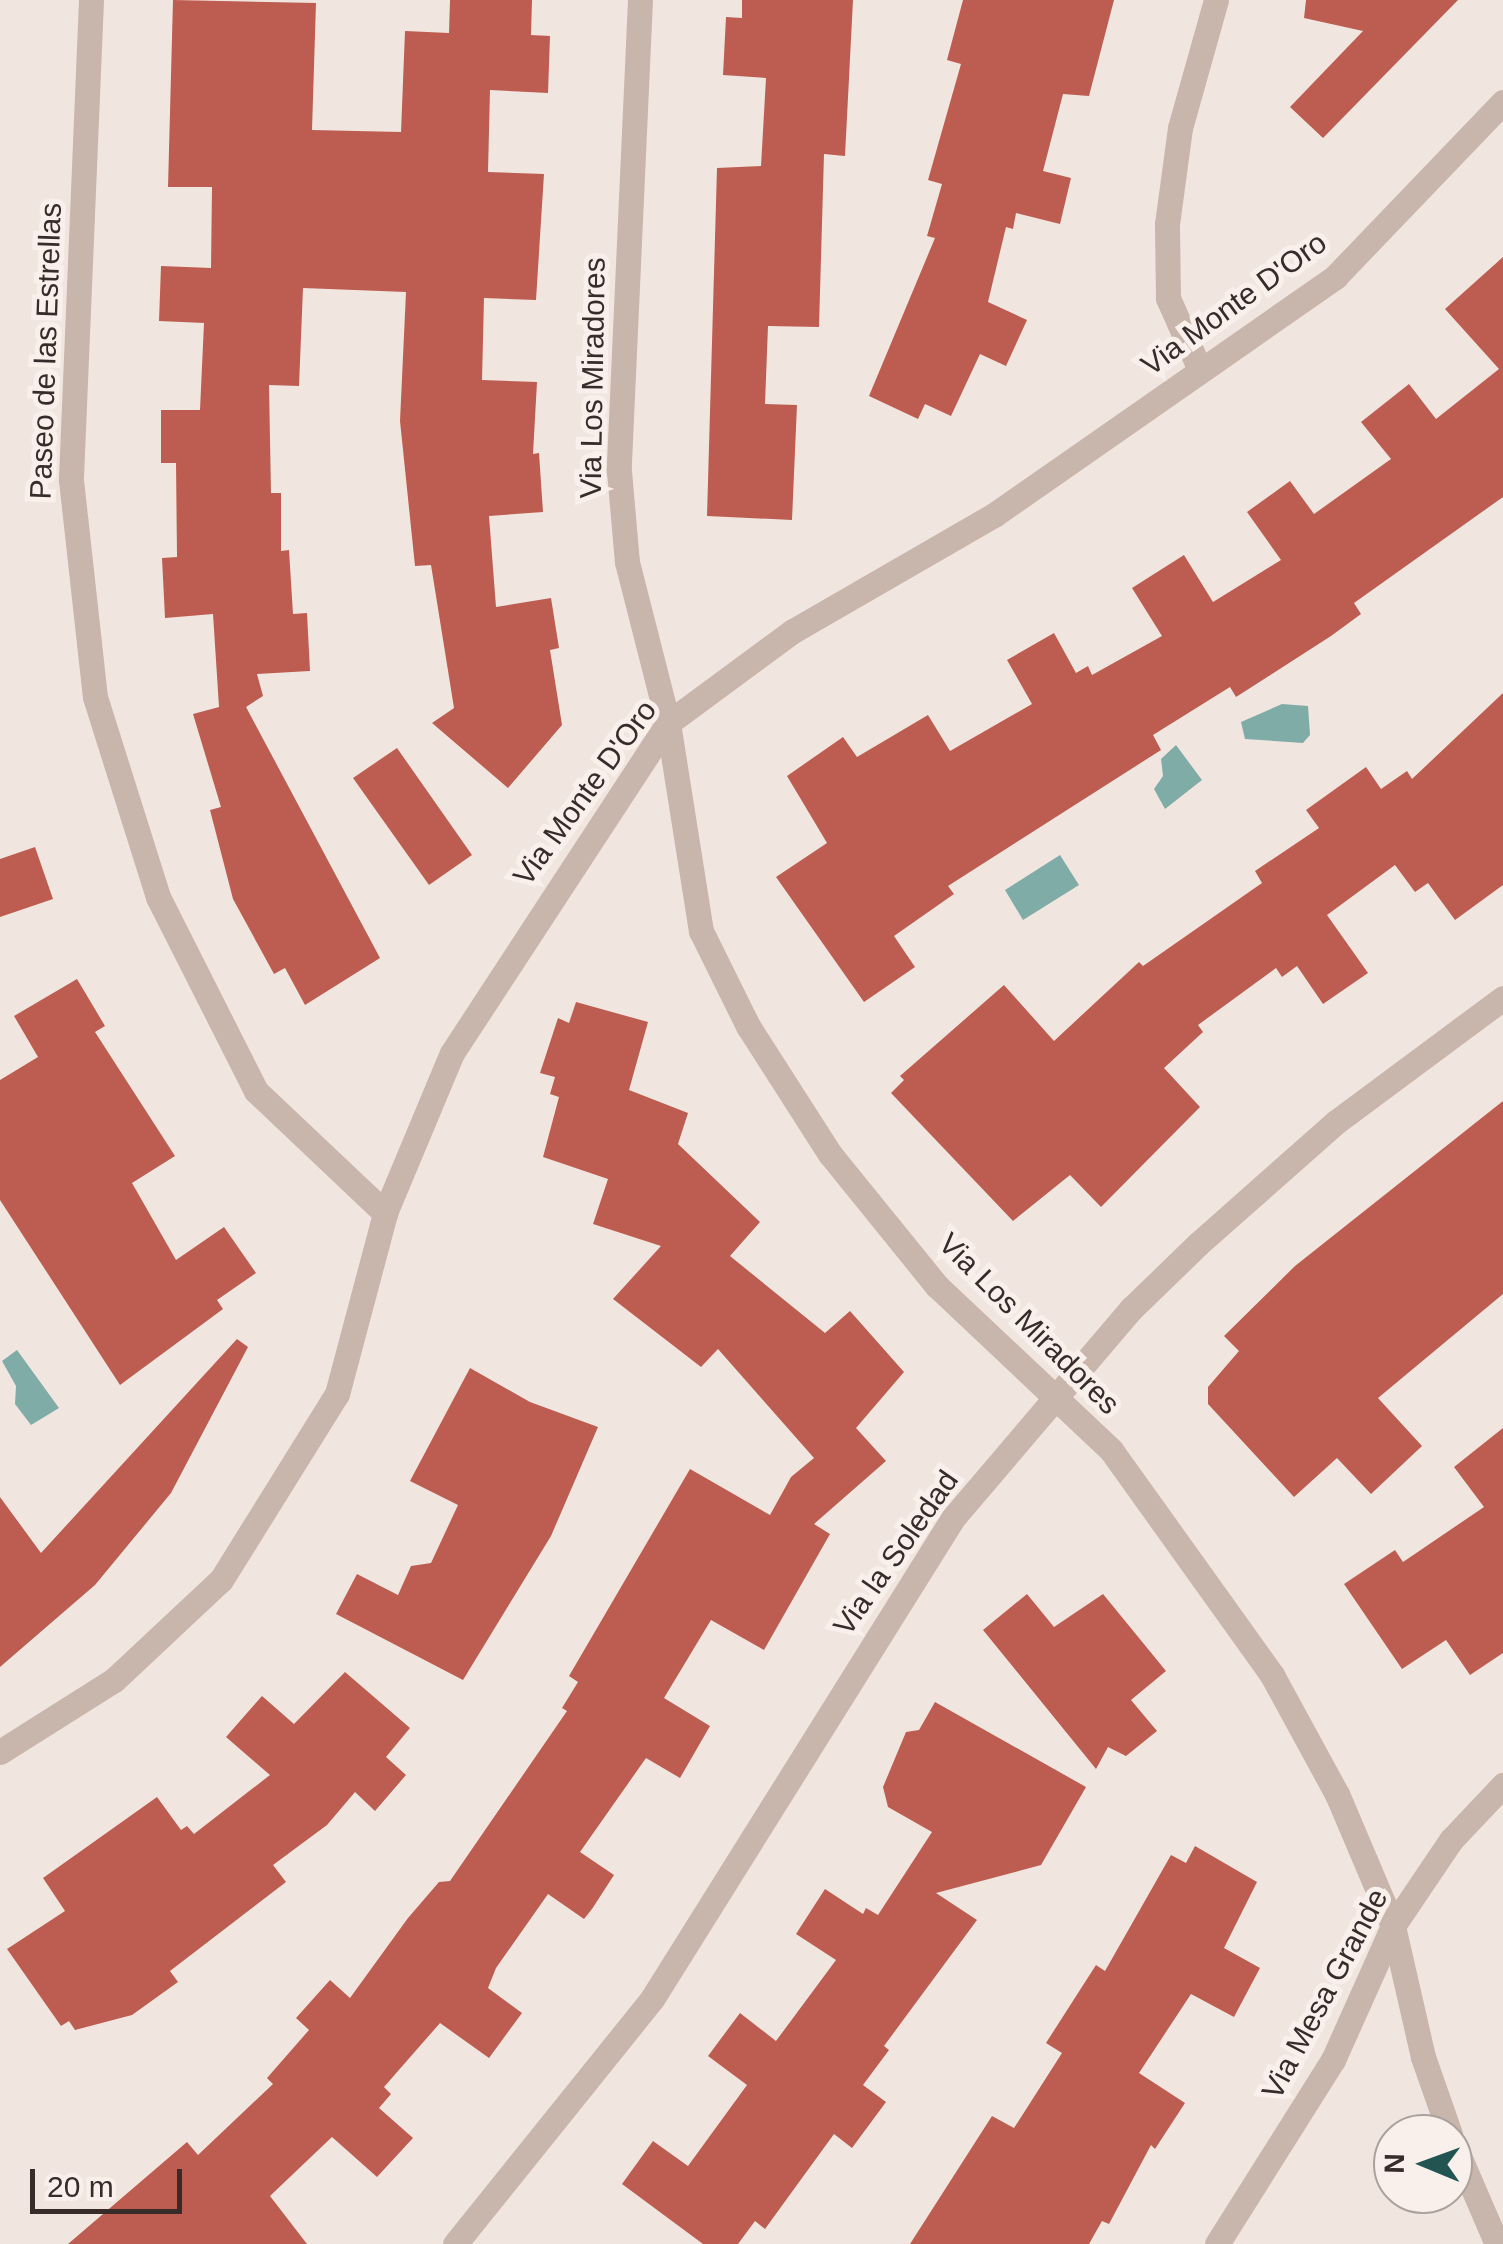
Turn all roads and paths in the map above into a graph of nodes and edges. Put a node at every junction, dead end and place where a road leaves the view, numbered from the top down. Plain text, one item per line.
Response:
1 (91, 0) edge
2 (640, 0) edge
3 (1216, 0) edge
4 (1503, 102) edge
5 (1200, 370) junction
6 (668, 723) junction
7 (1503, 998) edge
8 (385, 1214) junction
9 (1057, 1397) junction
10 (0, 1752) edge
11 (1503, 1784) edge
12 (1393, 1926) junction
13 (1443, 2114) edge
14 (1473, 2188) edge
15 (455, 2244) edge
16 (1217, 2244) edge
17 (1497, 2244) edge

1 - 8 street, Paseo de las Estrellas
2 - 6 street, Via Los Miradores
3 - 5 street
4 - 5 street, Via Monte D'Oro
5 - 6 street, Via Monte D'Oro
6 - 8 street, Via Monte D'Oro
6 - 9 street, Via Los Miradores
7 - 9 street, Via la Soledad
8 - 10 street, Via Monte D'Oro
9 - 12 street, Via Los Miradores
9 - 15 street, Via la Soledad
11 - 12 street, Via Mesa Grande
12 - 13 street, Via Los Miradores
12 - 16 street, Via Mesa Grande
14 - 17 street

